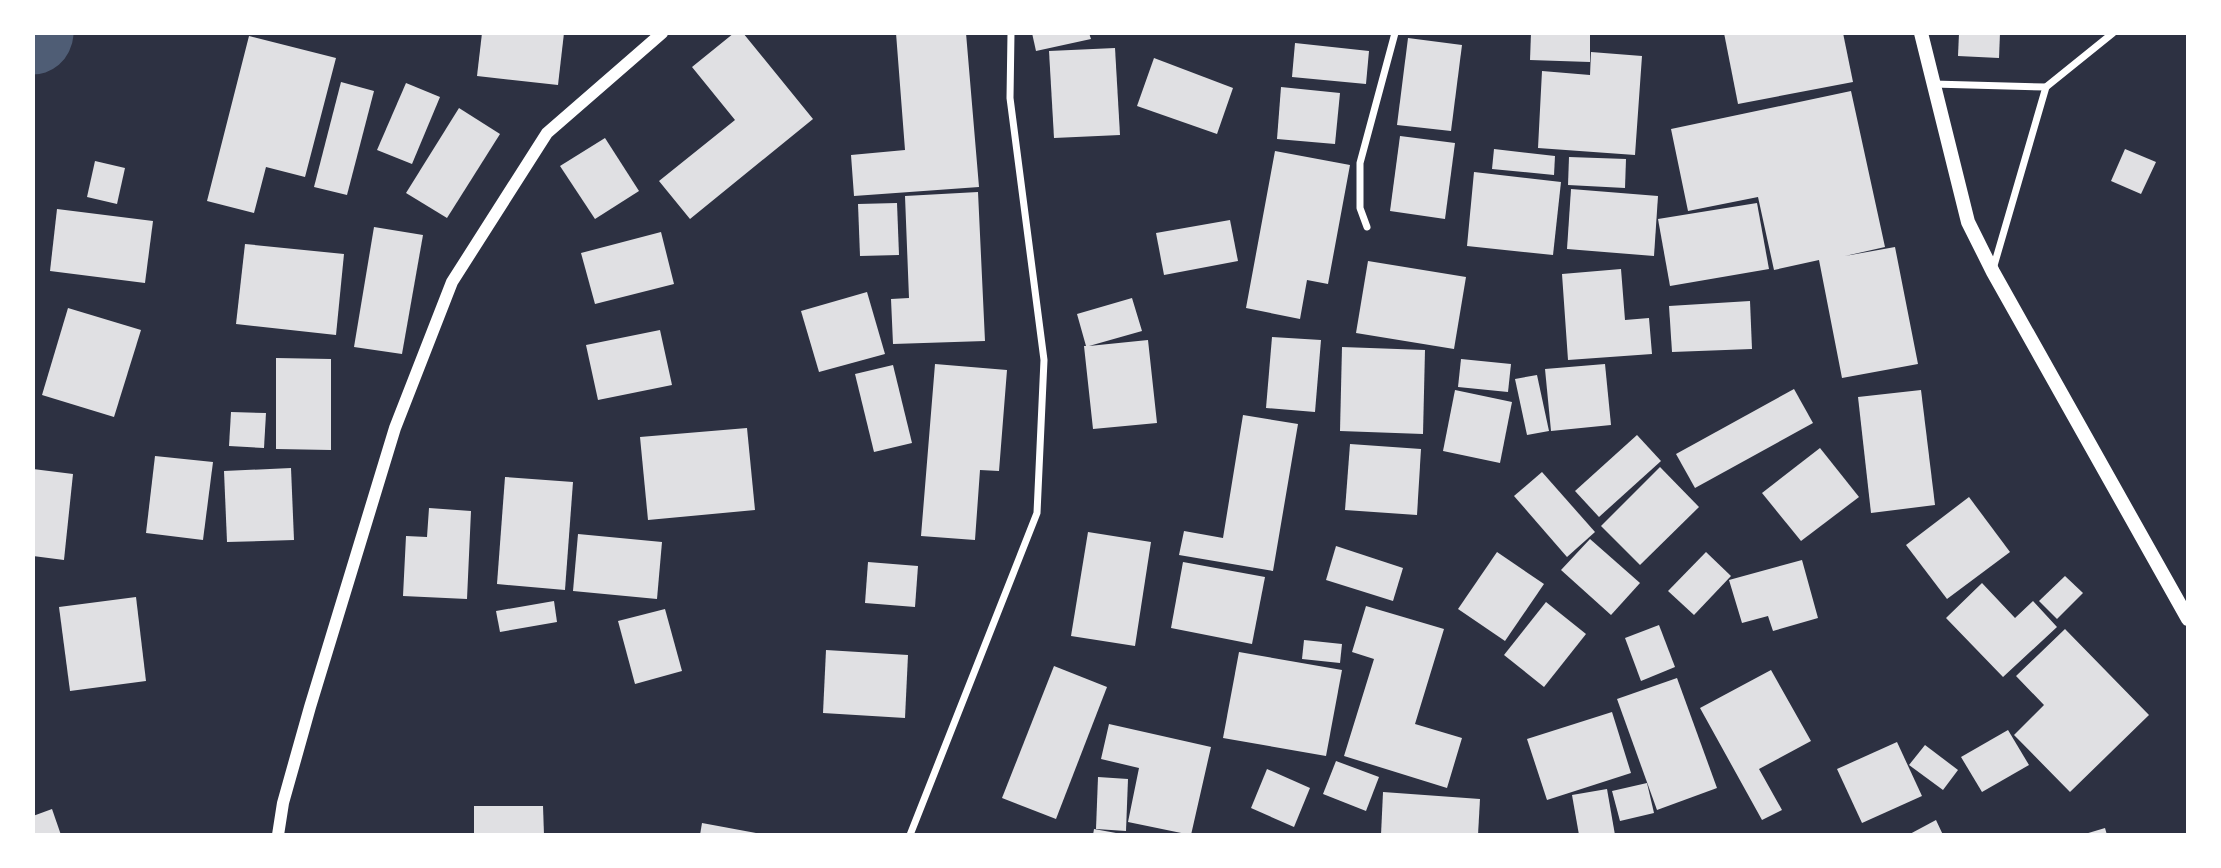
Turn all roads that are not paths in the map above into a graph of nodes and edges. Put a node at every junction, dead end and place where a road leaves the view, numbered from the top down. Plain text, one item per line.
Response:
1 (662, 33) edge
2 (1011, 33) edge
3 (1395, 33) edge
4 (1921, 33) edge
5 (2113, 33) edge
6 (1933, 84) junction
7 (2046, 87) junction
8 (1367, 227) dead end
9 (1993, 272) junction
10 (2188, 619) edge
11 (278, 835) edge
12 (909, 835) edge

1 - 11 street
2 - 12 street
3 - 8 street
4 - 6 main road
5 - 7 street
6 - 7 street
6 - 9 main road
7 - 9 street
9 - 10 main road

